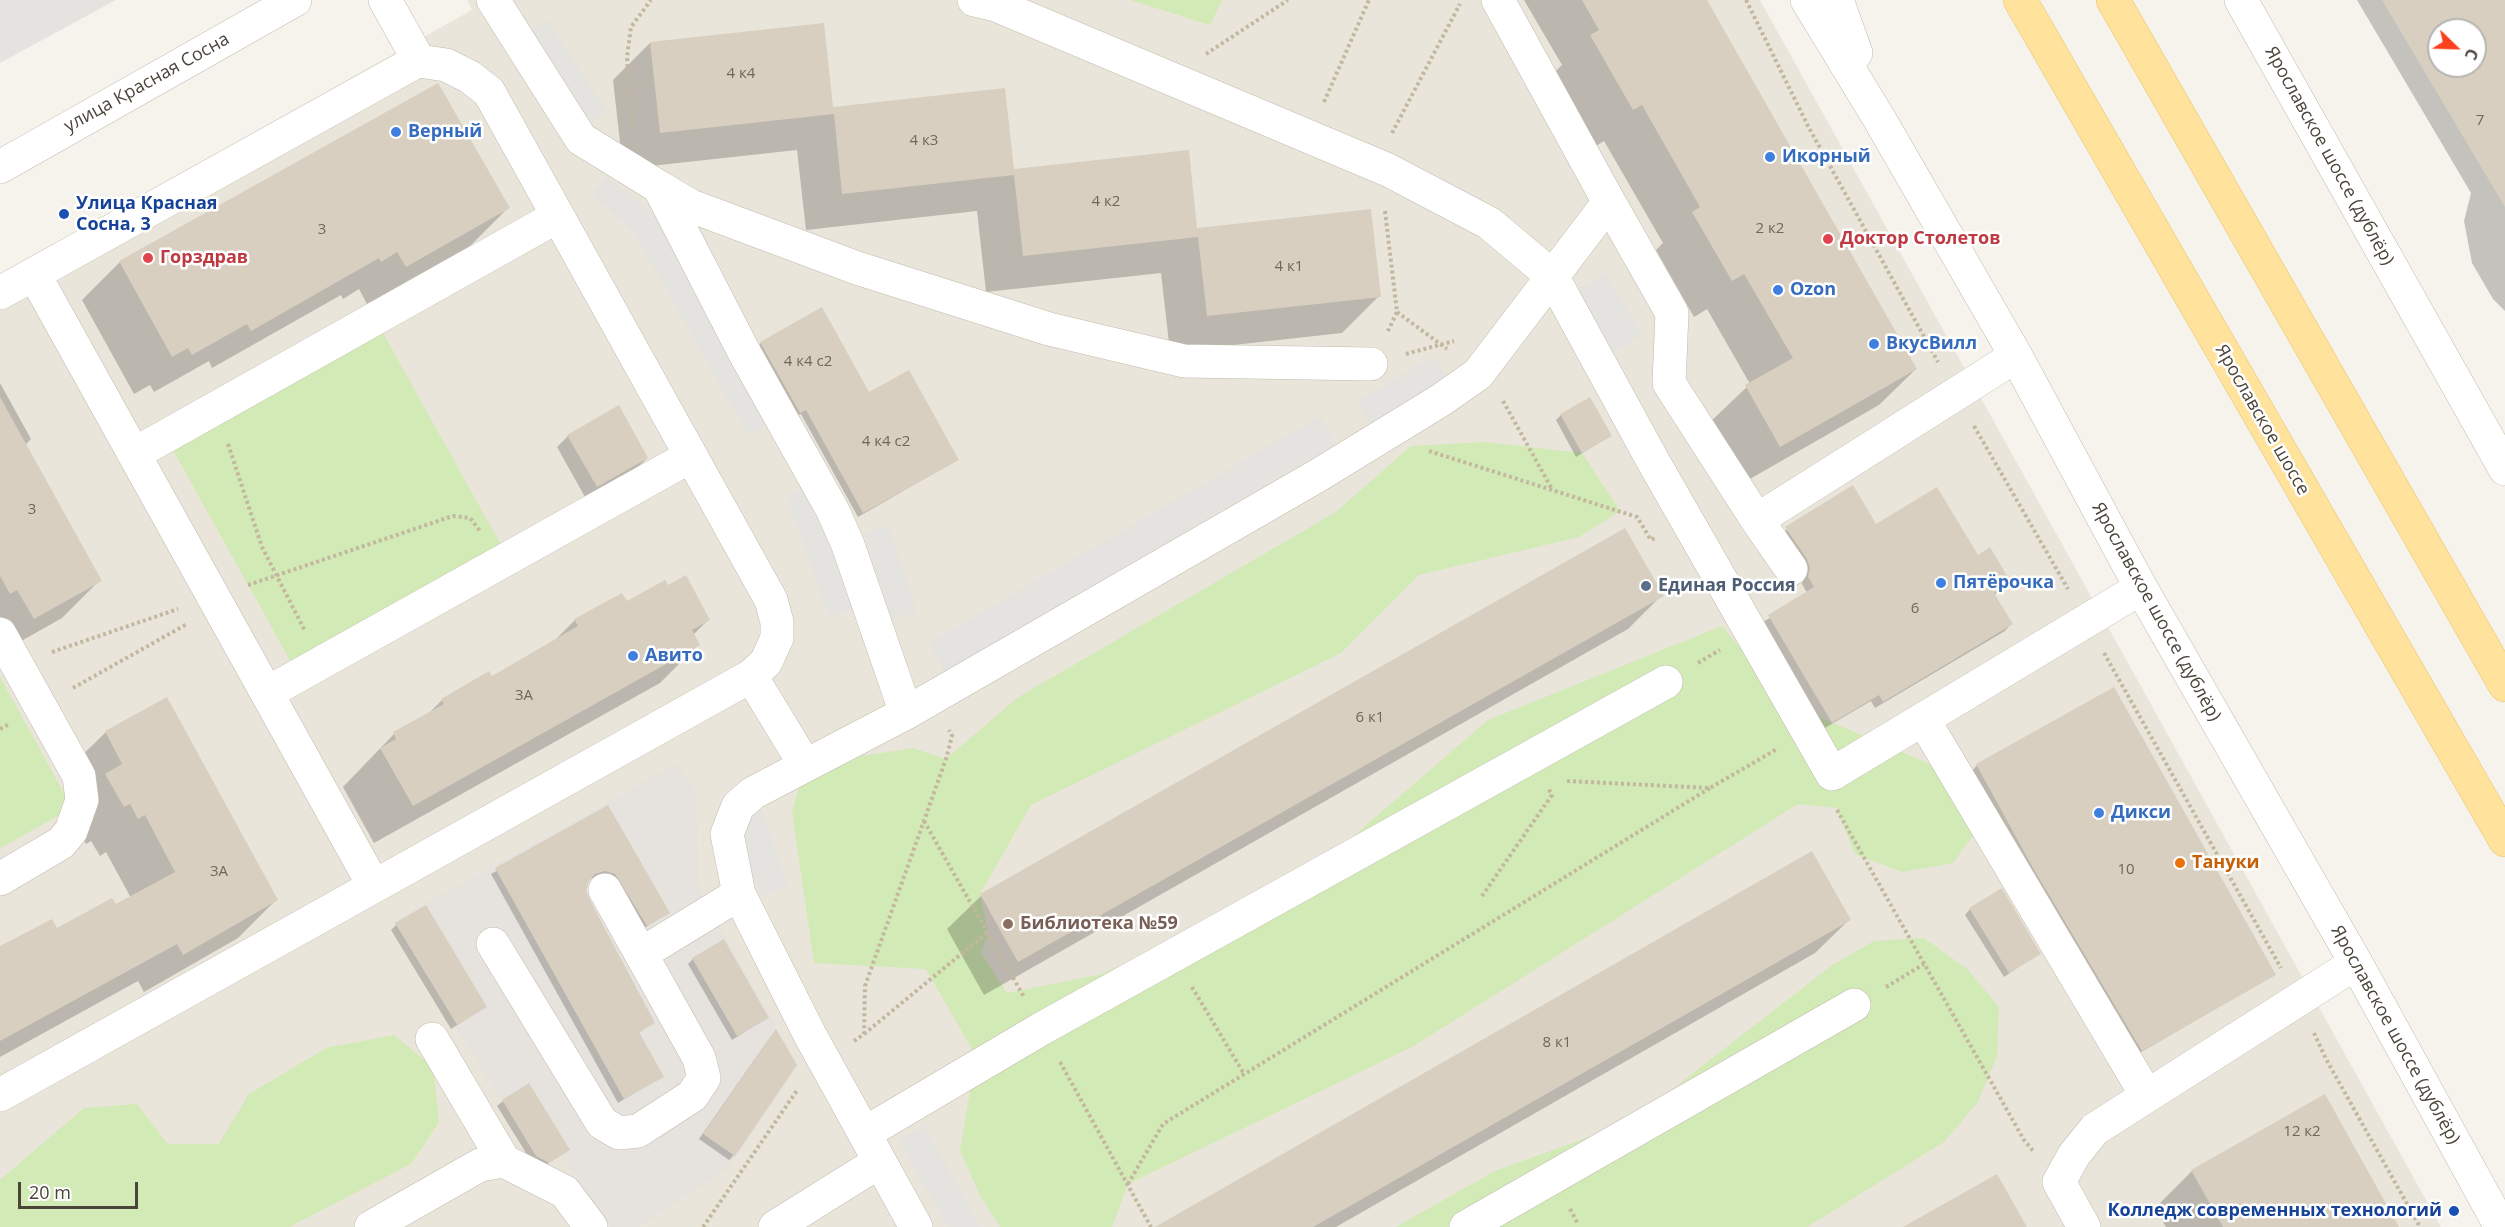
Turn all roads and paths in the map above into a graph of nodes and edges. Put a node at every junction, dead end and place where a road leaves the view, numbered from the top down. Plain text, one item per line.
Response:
1 (295, 0) edge
2 (385, 0) edge
3 (493, 0) edge
4 (651, 0) edge
5 (974, 0) edge
6 (1288, 0) edge
7 (1369, 0) edge
8 (1462, 0) edge
9 (1498, 0) edge
10 (1807, 0) edge
11 (1837, 0) edge
12 (2113, 0) edge
13 (2241, 0) edge
14 (2022, 7) edge
15 (419, 61) junction
16 (1170, 77) junction
17 (1880, 120) junction
18 (1309, 135) junction
19 (0, 167) edge
20 (1388, 170) junction
21 (646, 179) junction
22 (1609, 202) junction
23 (558, 216) junction
24 (34, 274) junction
25 (1552, 276) junction
26 (0, 293) edge
27 (1515, 327) junction
28 (2016, 356) junction
29 (1371, 364) junction
30 (1422, 449) dead end
31 (134, 453) junction
32 (230, 456) dead end
33 (691, 456) junction
34 (2505, 469) edge
35 (1757, 520) junction
36 (1688, 521) junction
37 (498, 563) junction
38 (1791, 569) dead end
39 (274, 576) junction
40 (2140, 588) junction
41 (216, 602) junction
42 (1752, 632) junction
43 (2474, 632) junction
44 (0, 634) edge
45 (322, 662) junction
46 (2505, 662) edge
47 (16, 663) junction
48 (751, 676) junction
49 (1666, 682) joint
50 (2505, 685) edge
51 (267, 693) junction
52 (920, 705) junction
53 (40, 706) junction
54 (1923, 719) junction
55 (0, 729) edge
56 (1808, 730) junction
57 (805, 765) junction
58 (1536, 768) junction
59 (1832, 774) junction
60 (1710, 788) junction
61 (2505, 840) edge
62 (0, 879) edge
63 (374, 886) junction
64 (605, 890) dead end
65 (739, 894) junction
66 (1482, 896) dead end
67 (988, 932) dead end
68 (493, 944) dead end
69 (641, 954) junction
70 (2356, 963) junction
71 (1924, 964) junction
72 (1198, 999) dead end
73 (1854, 1005) joint
74 (864, 1034) junction
75 (432, 1039) dead end
76 (847, 1046) dead end
77 (1244, 1074) junction
78 (804, 1081) dead end
79 (0, 1095) edge
80 (2147, 1096) junction
81 (872, 1148) junction
82 (504, 1161) junction
83 (2059, 1182) junction
84 (1128, 1184) dead end
85 (371, 1227) edge
86 (591, 1227) edge
87 (703, 1227) edge
88 (775, 1227) edge
89 (916, 1227) edge
90 (1466, 1227) edge
91 (2084, 1227) edge
92 (2500, 1227) edge

1 - 19 street, улица Красная Сосна
2 - 15 street
3 - 21 street
4 - 21 path
5 - 16 street
6 - 16 path
7 - 18 path
8 - 20 path
9 - 22 street
10 - 17 street, Ярославское шоссе (дублёр)
11 - 17 street
12 - 43 main road
13 - 34 street, Ярославское шоссе (дублёр)
14 - 61 main road, Ярославское шоссе
15 - 23 street
15 - 24 street
16 - 18 street
17 - 28 street, Ярославское шоссе (дублёр)
18 - 20 street
20 - 25 street
20 - 29 path
21 - 29 street
21 - 52 street
22 - 25 street
22 - 35 street
23 - 31 street
23 - 33 street
24 - 26 street
24 - 31 street
25 - 27 street
25 - 36 street
27 - 29 path
27 - 52 street
28 - 35 street
28 - 40 street, Ярославское шоссе (дублёр)
30 - 36 path
31 - 41 street
32 - 39 path
33 - 37 street
33 - 48 street
35 - 38 street
36 - 42 street
37 - 39 path
37 - 45 street
39 - 41 path
39 - 45 path
40 - 54 street
40 - 70 street, Ярославское шоссе (дублёр)
41 - 47 path
41 - 51 street
41 - 53 path
42 - 49 path
42 - 56 street
43 - 46 street
43 - 50 main road
44 - 47 street
45 - 51 street
47 - 53 street
48 - 57 street
48 - 63 street
49 - 58 street
51 - 63 street
52 - 57 street
52 - 74 path
53 - 55 path
53 - 62 street
54 - 59 street
54 - 80 street
56 - 59 street
56 - 60 path
57 - 65 street
58 - 60 path
58 - 66 path
58 - 81 street
59 - 71 path
60 - 77 path
63 - 79 street
64 - 69 street
65 - 69 street
65 - 81 street
67 - 74 path
68 - 69 street
70 - 80 street
70 - 92 street, Ярославское шоссе (дублёр)
71 - 73 path
71 - 83 path
72 - 77 path
73 - 90 street
74 - 76 path
75 - 82 street
77 - 84 path
78 - 87 path
80 - 83 street
81 - 88 street
81 - 89 street
82 - 85 street
82 - 86 street
83 - 91 street

